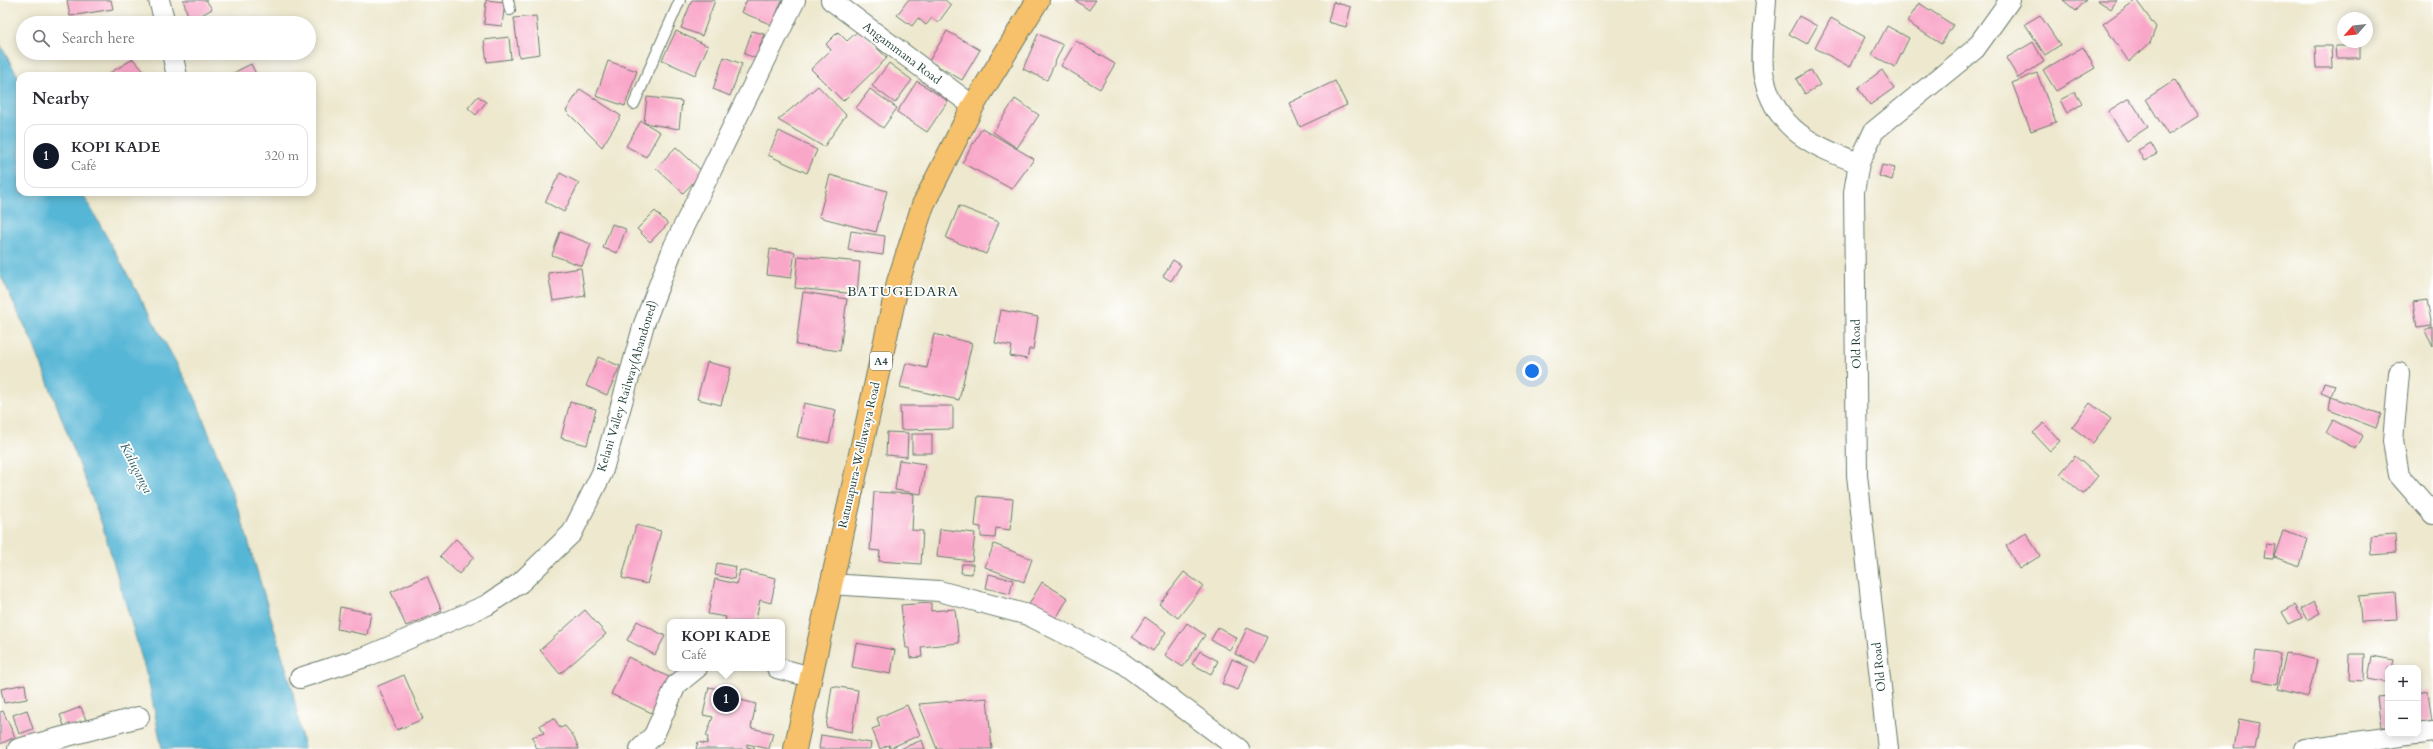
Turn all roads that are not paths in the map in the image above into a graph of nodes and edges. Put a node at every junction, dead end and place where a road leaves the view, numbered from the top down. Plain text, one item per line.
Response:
1 (159, 0) edge
2 (680, 0) edge
3 (795, 0) edge
4 (831, 0) edge
5 (1038, 0) edge
6 (1766, 0) edge
7 (2010, 0) edge
8 (163, 16) edge
9 (174, 60) edge
10 (176, 72) edge
11 (634, 104) dead end
12 (973, 106) junction
13 (1859, 163) junction
14 (2399, 373) dead end
15 (2433, 514) edge
16 (830, 584) junction
17 (785, 670) edge
18 (693, 671) edge
19 (811, 677) junction
20 (300, 678) dead end
21 (139, 717) dead end
22 (2433, 732) edge
23 (2421, 734) edge
24 (2393, 737) edge
25 (18, 749) edge
26 (640, 749) edge
27 (795, 749) edge
28 (1239, 749) edge
29 (1888, 749) edge
30 (2305, 749) edge

1 - 8 street
2 - 11 lane
3 - 20 street, Kelani Valley Railway(Abandoned)
4 - 12 street, Angammana Road
5 - 12 highway, Ratunapura-Wellawaya Road / A4
6 - 13 street
7 - 13 street, Old Road
9 - 10 street
12 - 16 highway, Ratunapura-Wellawaya Road / A4
13 - 29 street, Old Road
14 - 15 street
16 - 19 highway, Ratunapura-Wellawaya Road / A4
16 - 28 street
17 - 19 street
18 - 26 street
19 - 27 highway, Ratunapura-Wellawaya Road / A4
21 - 25 street
22 - 23 street
24 - 30 street

